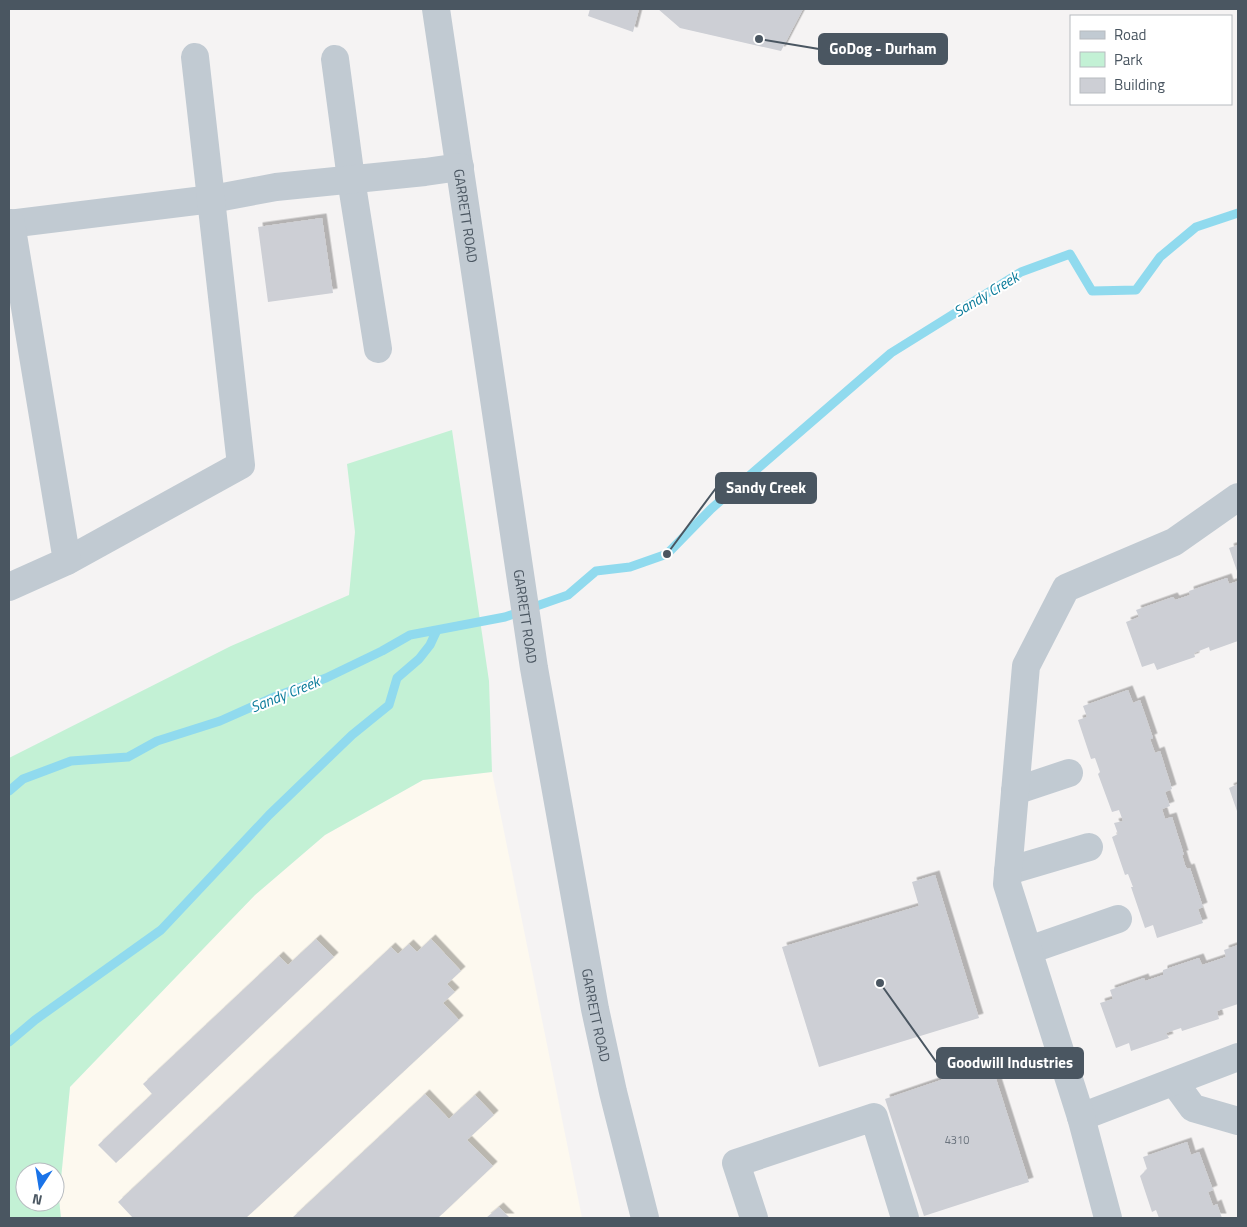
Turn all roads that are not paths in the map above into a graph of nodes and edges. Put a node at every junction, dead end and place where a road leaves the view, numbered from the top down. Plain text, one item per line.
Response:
1 (436, 9) edge
2 (195, 57) dead end
3 (335, 59) dead end
4 (460, 167) junction
5 (352, 179) junction
6 (212, 199) junction
7 (10, 223) edge
8 (378, 349) dead end
9 (1238, 497) edge
10 (67, 560) junction
11 (9, 587) edge
12 (1069, 772) dead end
13 (1015, 791) junction
14 (1090, 847) dead end
15 (1008, 871) junction
16 (1118, 919) dead end
17 (1029, 950) junction
18 (1238, 1057) edge
19 (1174, 1082) junction
20 (1081, 1117) junction
21 (1238, 1121) edge
22 (645, 1218) edge
23 (754, 1218) edge
24 (905, 1218) edge
25 (1108, 1218) edge

1 - 4 street, GARRETT ROAD
2 - 6 street
3 - 5 street
4 - 5 street
4 - 22 street, GARRETT ROAD
5 - 6 street
5 - 8 street
6 - 7 street
6 - 10 street
7 - 10 street
9 - 13 street
10 - 11 street
12 - 13 street
13 - 15 street
14 - 15 street
15 - 17 street
16 - 17 street
17 - 20 street
18 - 19 street
19 - 20 street
19 - 21 street
20 - 25 street
23 - 24 street

